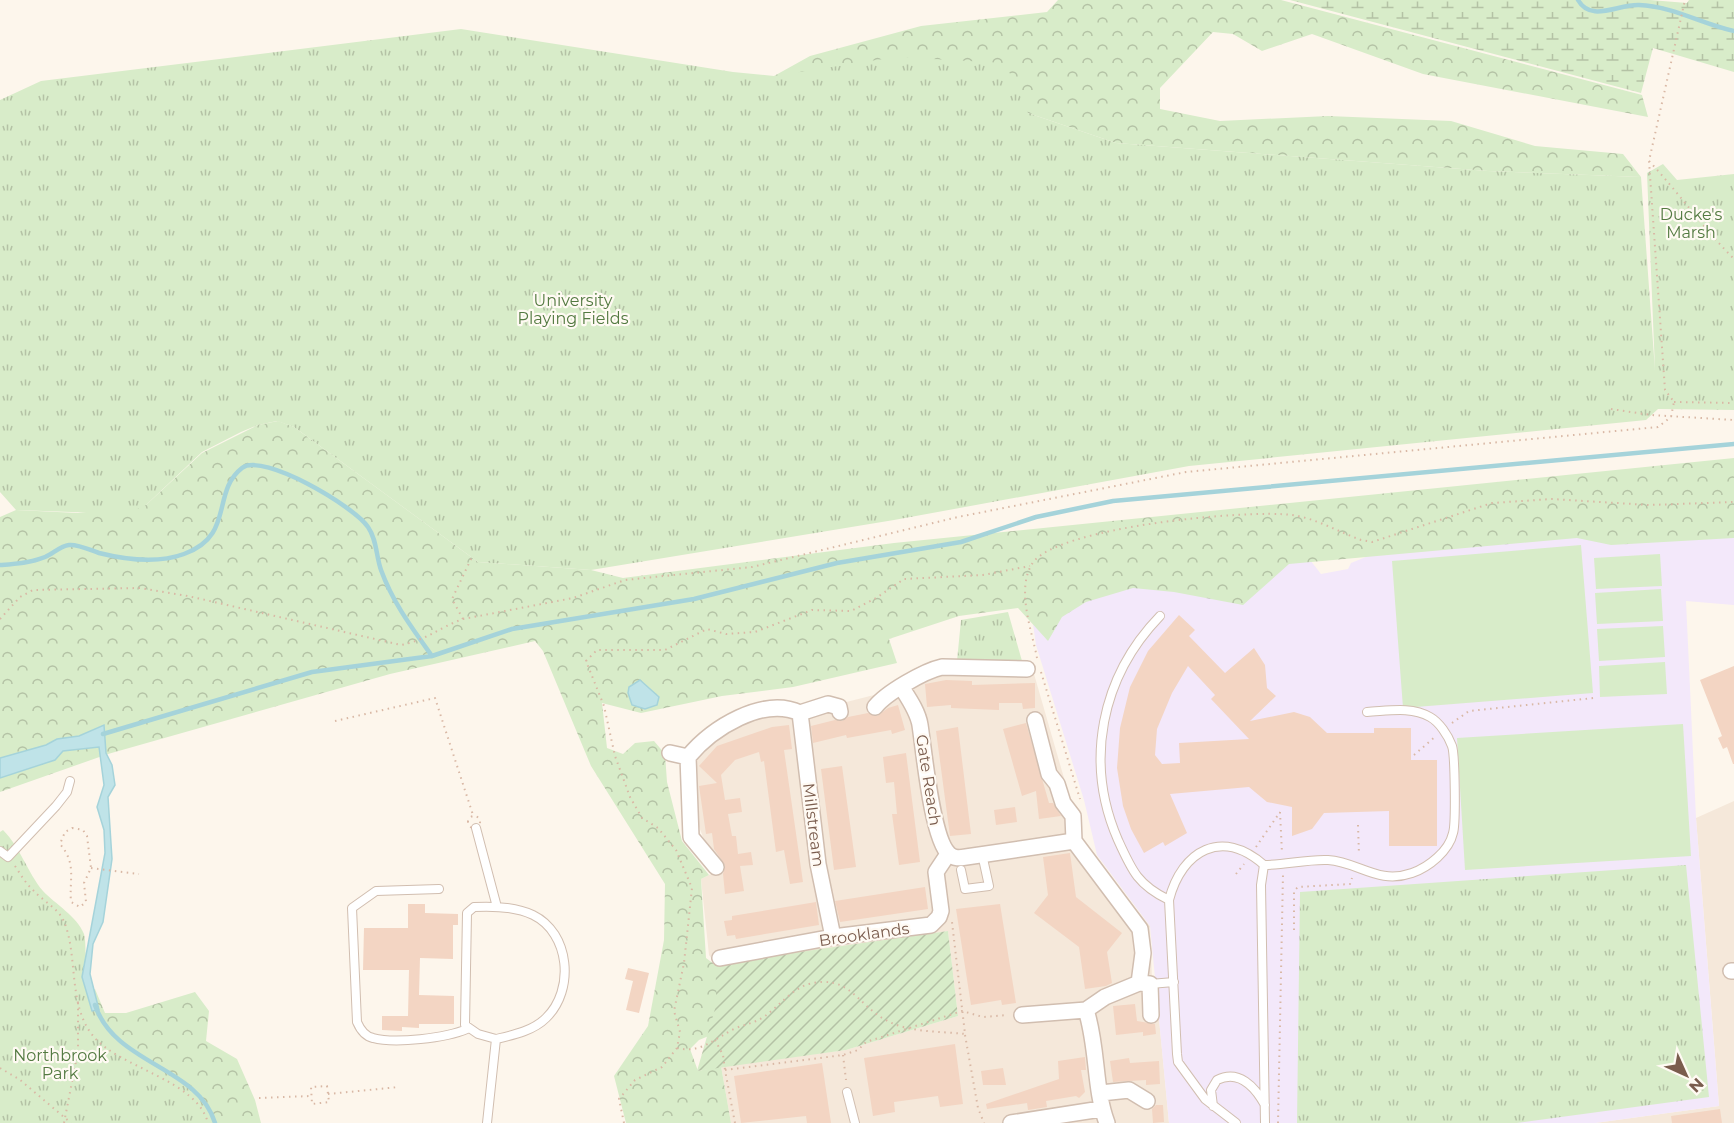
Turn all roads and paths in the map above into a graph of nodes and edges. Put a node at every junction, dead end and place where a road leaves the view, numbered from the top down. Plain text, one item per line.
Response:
1 (1685, 0) edge
2 (1649, 161) junction
3 (1734, 259) edge
4 (1674, 402) junction
5 (1734, 403) edge
6 (1611, 409) dead end
7 (1671, 417) junction
8 (1734, 420) edge
9 (1734, 502) edge
10 (472, 557) dead end
11 (1030, 566) junction
12 (1160, 616) dead end
13 (0, 619) edge
14 (463, 620) junction
15 (1027, 669) dead end
16 (902, 688) junction
17 (1594, 698) dead end
18 (875, 706) dead end
19 (840, 712) dead end
20 (1367, 712) dead end
21 (800, 713) junction
22 (1035, 720) dead end
23 (334, 721) dead end
24 (1443, 729) junction
25 (670, 753) dead end
26 (1414, 755) dead end
27 (688, 757) junction
28 (70, 781) dead end
29 (1081, 803) dead end
30 (473, 815) dead end
31 (1358, 825) dead end
32 (476, 828) dead end
33 (1074, 841) junction
34 (2, 854) edge
35 (948, 854) junction
36 (982, 854) junction
37 (1251, 854) junction
38 (1264, 865) junction
39 (1283, 865) junction
40 (716, 867) dead end
41 (1356, 867) junction
42 (93, 868) junction
43 (961, 870) dead end
44 (139, 874) dead end
45 (1236, 874) dead end
46 (439, 889) dead end
47 (1169, 900) junction
48 (497, 907) junction
49 (951, 920) dead end
50 (1294, 930) dead end
51 (833, 937) junction
52 (720, 958) dead end
53 (1174, 982) junction
54 (1145, 984) junction
55 (78, 999) junction
56 (1086, 1010) junction
57 (962, 1011) junction
58 (1151, 1015) dead end
59 (1022, 1016) joint
60 (909, 1028) junction
61 (467, 1029) junction
62 (965, 1034) junction
63 (496, 1039) junction
64 (715, 1040) junction
65 (677, 1048) junction
66 (843, 1055) junction
67 (0, 1068) edge
68 (725, 1070) junction
69 (399, 1087) dead end
70 (847, 1092) joint
71 (1101, 1092) junction
72 (328, 1094) junction
73 (311, 1096) junction
74 (259, 1098) dead end
75 (1147, 1101) dead end
76 (1265, 1105) junction
77 (1213, 1106) junction
78 (1104, 1116) edge
79 (65, 1118) junction
80 (64, 1123) edge
81 (71, 1123) edge
82 (208, 1123) edge
83 (487, 1123) edge
84 (624, 1123) edge
85 (735, 1123) edge
86 (855, 1123) edge
87 (984, 1123) edge
88 (1011, 1123) edge
89 (1236, 1123) edge
90 (1265, 1123) edge
91 (1278, 1123) edge

1 - 2 path
2 - 3 path
2 - 4 path
4 - 5 path
4 - 7 path
6 - 7 path
7 - 8 path
7 - 14 path
9 - 11 path
10 - 14 path
11 - 29 path
11 - 65 path
12 - 47 lane
13 - 14 path
15 - 16 street
16 - 18 street
16 - 35 street, Gate Reach
17 - 24 path
19 - 21 street
20 - 24 lane
21 - 27 street
21 - 51 street, Millstream
22 - 33 street
23 - 30 path
24 - 26 path
24 - 41 lane
25 - 27 street
27 - 40 street
28 - 34 lane
31 - 41 path
32 - 48 lane
33 - 36 street
33 - 54 street
34 - 55 path
35 - 36 street
35 - 51 street, Brooklands
36 - 43 lane
37 - 38 lane
37 - 39 path
37 - 45 path
37 - 47 lane
38 - 39 lane
38 - 76 lane
39 - 41 lane
39 - 91 path
41 - 50 path
42 - 42 path
42 - 44 path
46 - 61 lane
47 - 53 lane
48 - 61 lane
48 - 63 lane
49 - 57 path
51 - 52 street, Brooklands
53 - 54 lane
53 - 77 lane
54 - 56 street
54 - 58 street
55 - 79 path
55 - 82 path
56 - 59 street
56 - 71 street
57 - 59 path
57 - 60 path
57 - 62 path
60 - 62 path
60 - 64 path
60 - 66 path
61 - 63 lane
62 - 87 path
63 - 83 lane
64 - 65 path
64 - 68 path
65 - 84 path
66 - 68 path
66 - 70 path
67 - 79 path
68 - 85 path
69 - 72 path
70 - 86 lane
71 - 75 street
71 - 78 street
72 - 73 path
72 - 73 path
73 - 74 path
76 - 77 lane
76 - 90 lane
77 - 89 lane
78 - 88 street
79 - 80 path
79 - 81 path

